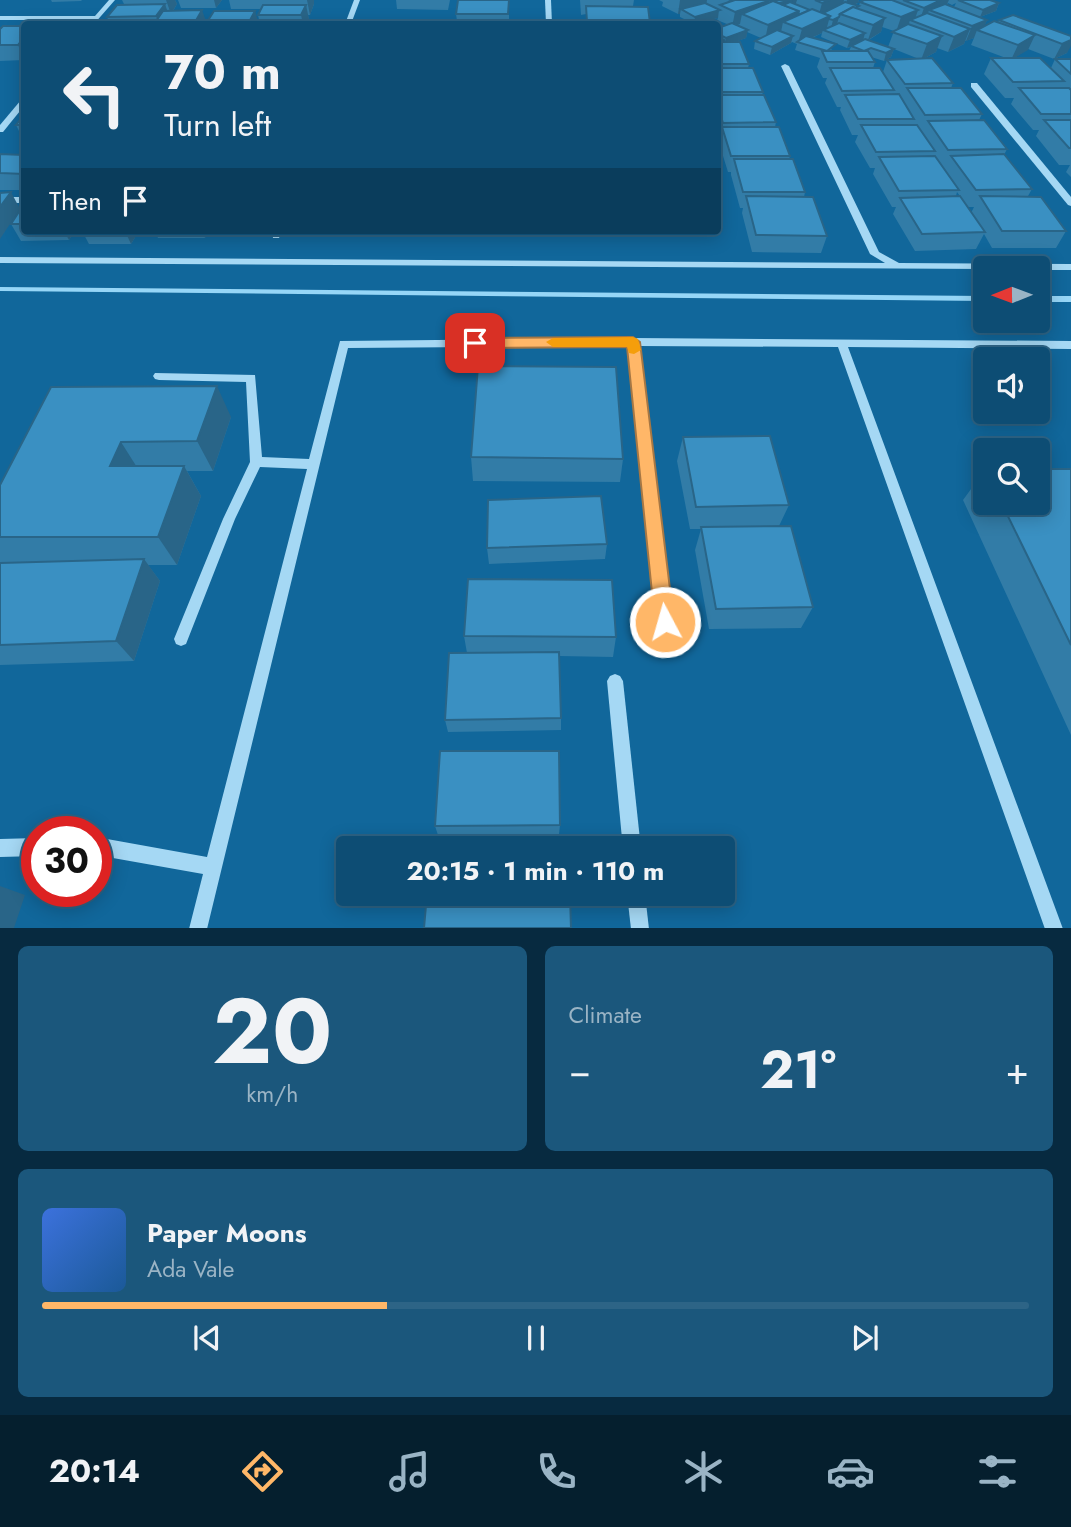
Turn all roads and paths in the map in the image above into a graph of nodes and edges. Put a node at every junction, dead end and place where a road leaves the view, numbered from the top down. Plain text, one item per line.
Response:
1 (112, 0) edge
2 (357, 0) edge
3 (548, 0) edge
4 (0, 18) edge
5 (97, 18) junction
6 (94, 21) edge
7 (349, 21) edge
8 (549, 21) edge
9 (785, 65) dead end
10 (974, 85) dead end
11 (21, 106) edge
12 (0, 130) edge
13 (0, 200) edge
14 (21, 200) edge
15 (1071, 203) edge
16 (0, 260) edge
17 (898, 265) junction
18 (1071, 267) edge
19 (633, 342) junction
20 (842, 344) junction
21 (1071, 345) edge
22 (159, 376) dead end
23 (256, 462) junction
24 (314, 464) junction
25 (665, 622) dead end
26 (181, 639) dead end
27 (615, 681) dead end
28 (631, 836) edge
29 (21, 847) edge
30 (0, 848) edge
31 (112, 849) edge
32 (213, 867) junction
33 (637, 906) edge
34 (198, 928) edge
35 (640, 928) edge
36 (1054, 928) edge

1 - 5 street
2 - 7 street
3 - 8 street
4 - 5 street
5 - 6 street
9 - 17 street
10 - 15 street
11 - 12 street
13 - 14 street
16 - 17 street
17 - 18 street
19 - 20 street
19 - 24 street
19 - 25 street
20 - 21 street
20 - 36 street
22 - 23 street
23 - 24 street
23 - 26 street
24 - 32 street
27 - 28 street
29 - 30 street
31 - 32 street
32 - 34 street
33 - 35 street

